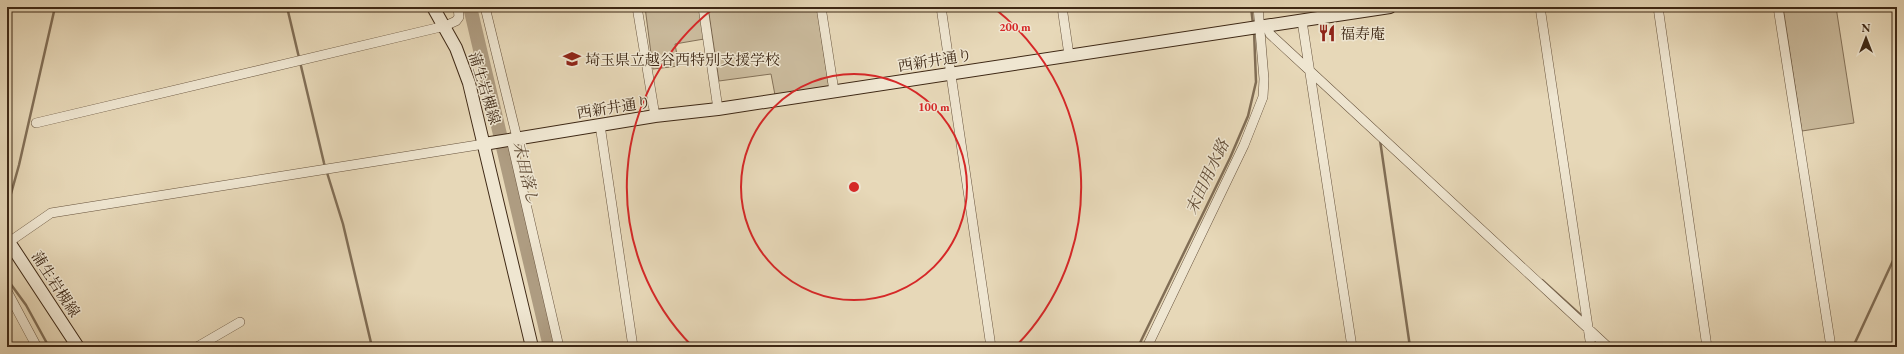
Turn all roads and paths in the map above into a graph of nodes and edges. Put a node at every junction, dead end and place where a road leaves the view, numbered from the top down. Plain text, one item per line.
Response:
1 (433, 7) edge
2 (458, 7) edge
3 (485, 7) edge
4 (638, 7) edge
5 (703, 7) edge
6 (821, 7) edge
7 (941, 7) edge
8 (1062, 7) edge
9 (1258, 7) edge
10 (1390, 7) edge
11 (1540, 7) edge
12 (1658, 7) edge
13 (1778, 7) edge
14 (1302, 21) junction
15 (445, 26) junction
16 (1263, 27) junction
17 (1069, 55) junction
18 (1310, 71) junction
19 (951, 74) junction
20 (834, 91) junction
21 (718, 109) junction
22 (655, 116) junction
23 (36, 123) dead end
24 (600, 125) junction
25 (514, 138) junction
26 (484, 144) junction
27 (8, 240) edge
28 (7, 291) edge
29 (240, 322) dead end
30 (1588, 328) junction
31 (37, 347) edge
32 (78, 347) edge
33 (197, 347) edge
34 (532, 347) edge
35 (559, 347) edge
36 (633, 347) edge
37 (991, 347) edge
38 (1147, 347) edge
39 (1352, 347) edge
40 (1591, 347) edge
41 (1608, 347) edge
42 (1707, 347) edge
43 (1831, 347) edge

1 - 15 street, 蒲生岩槻線
2 - 15 street
3 - 25 street
4 - 22 street
5 - 21 street
6 - 20 street
7 - 19 street
8 - 17 street
9 - 16 street
10 - 14 street, 西新井通り
11 - 30 street
12 - 42 street
13 - 43 street
14 - 16 street, 西新井通り
14 - 18 street
15 - 23 street
15 - 26 street, 蒲生岩槻線
16 - 17 street, 西新井通り
16 - 18 street
16 - 38 street
17 - 19 street, 西新井通り
18 - 30 street
18 - 39 street
19 - 20 street, 西新井通り
19 - 37 street
20 - 21 street, 西新井通り
21 - 22 street, 西新井通り
22 - 24 street, 西新井通り
24 - 25 street, 西新井通り
24 - 36 street
25 - 26 street, 西新井通り
25 - 35 street
26 - 27 street
26 - 34 street, 蒲生岩槻線
27 - 32 street, 蒲生岩槻線
28 - 31 street
29 - 33 street
30 - 40 street
30 - 41 street

